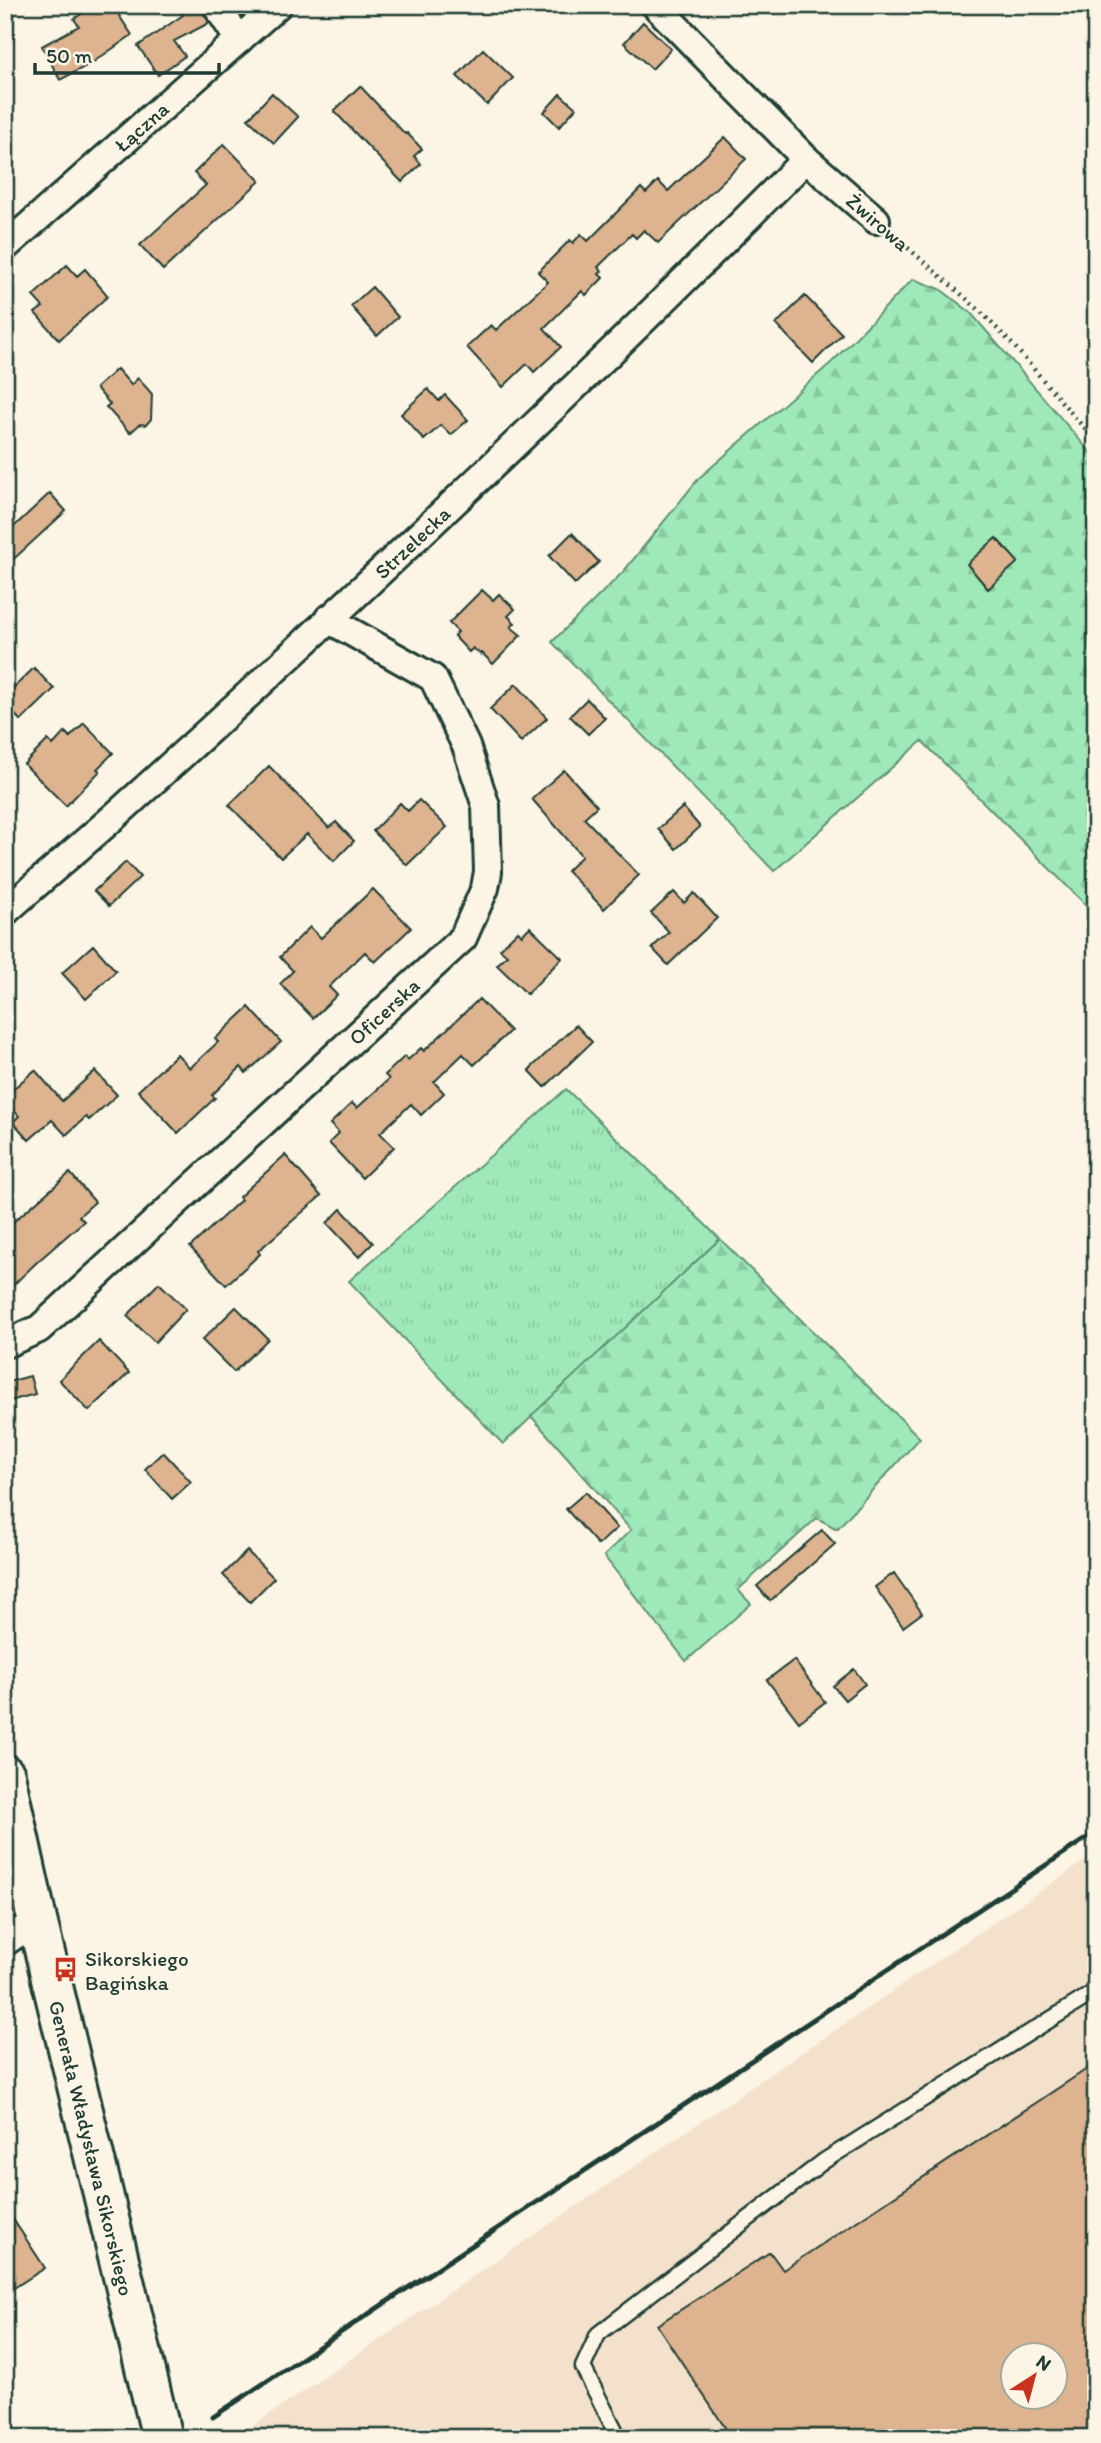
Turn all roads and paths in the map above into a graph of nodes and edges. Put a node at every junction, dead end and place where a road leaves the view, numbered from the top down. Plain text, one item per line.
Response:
1 (216, 5) edge
2 (278, 5) edge
3 (655, 5) edge
4 (239, 40) junction
5 (806, 159) junction
6 (876, 220) joint
7 (5, 247) edge
8 (1096, 442) edge
9 (328, 620) junction
10 (5, 912) edge
11 (5, 1344) edge
12 (5, 1775) edge
13 (37, 1920) junction
14 (5, 1942) edge
15 (1096, 1991) edge
16 (162, 2438) edge
17 (619, 2438) edge

1 - 4 street
2 - 4 street, Łączna
3 - 5 street, Żwirowa
4 - 7 street, Łączna
5 - 6 street, Żwirowa
5 - 9 street, Strzelecka
6 - 8 path, Żwirowa
9 - 10 street, Strzelecka
9 - 11 street, Oficerska
12 - 13 street, Generała Władysława Sikorskiego
13 - 14 street
13 - 16 street, Generała Władysława Sikorskiego
15 - 17 lane

